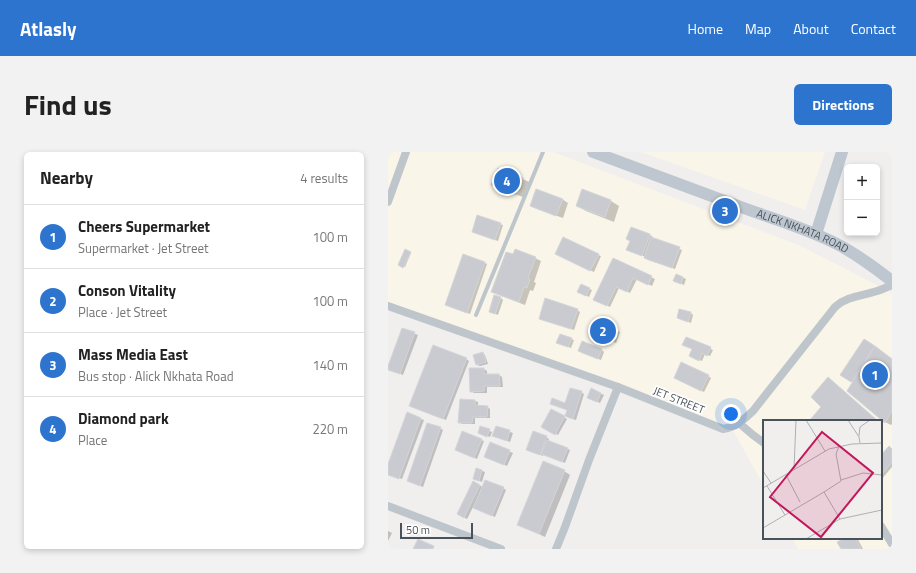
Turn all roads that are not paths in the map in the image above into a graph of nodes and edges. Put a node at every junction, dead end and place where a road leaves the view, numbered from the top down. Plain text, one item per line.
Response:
1 (406, 152) edge
2 (543, 152) edge
3 (593, 152) edge
4 (842, 152) edge
5 (611, 155) edge
6 (388, 202) edge
7 (816, 234) junction
8 (892, 282) edge
9 (892, 285) edge
10 (388, 306) edge
11 (476, 315) dead end
12 (618, 387) junction
13 (739, 423) junction
14 (763, 442) edge
15 (388, 506) edge
16 (882, 528) edge
17 (892, 544) edge
18 (501, 549) edge
19 (556, 549) edge

1 - 6 street
2 - 11 lane
3 - 5 main road, ALICK NKHATA ROAD
4 - 7 main road
5 - 7 main road, ALICK NKHATA ROAD
7 - 8 main road, ALICK NKHATA ROAD
9 - 13 street, JET STREET
10 - 12 street, JET STREET
12 - 13 street, JET STREET
12 - 19 street
13 - 14 street
15 - 18 street
16 - 17 street

